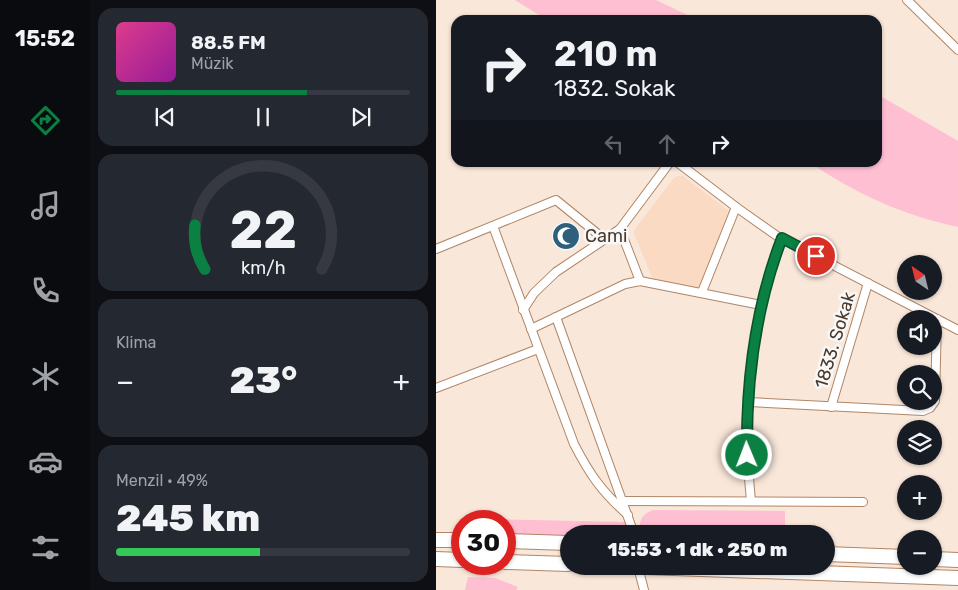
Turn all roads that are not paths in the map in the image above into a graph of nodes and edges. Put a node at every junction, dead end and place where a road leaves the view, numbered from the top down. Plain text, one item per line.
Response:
1 (907, 0) edge
2 (958, 50) edge
3 (666, 167) edge
4 (683, 167) edge
5 (736, 208) junction
6 (493, 226) junction
7 (620, 228) junction
8 (782, 238) junction
9 (604, 239) junction
10 (436, 249) edge
11 (640, 281) junction
12 (868, 283) junction
13 (702, 292) junction
14 (761, 305) junction
15 (523, 310) junction
16 (919, 310) edge
17 (556, 317) junction
18 (942, 322) edge
19 (531, 329) junction
20 (958, 330) edge
21 (538, 349) junction
22 (936, 355) edge
23 (436, 388) edge
24 (748, 402) junction
25 (831, 406) junction
26 (623, 501) junction
27 (750, 501) junction
28 (863, 502) dead end
29 (628, 515) junction
30 (631, 525) edge
31 (436, 540) edge
32 (451, 540) edge
33 (516, 542) edge
34 (560, 543) edge
35 (835, 554) edge
36 (897, 557) edge
37 (436, 559) edge
38 (942, 559) edge
39 (451, 560) edge
40 (958, 560) edge
41 (516, 562) edge
42 (560, 564) edge
43 (835, 574) edge
44 (640, 575) edge
45 (958, 578) edge
46 (644, 590) edge

1 - 2 street
3 - 7 street
4 - 5 street
5 - 8 street
5 - 13 street
6 - 9 street
6 - 10 street
6 - 15 street
7 - 9 street
7 - 11 street
8 - 12 street
8 - 14 street
9 - 15 street
11 - 13 street
11 - 17 street
12 - 16 street
12 - 25 street, 1833. Sokak
13 - 14 street
14 - 24 street
15 - 19 street
17 - 19 street
17 - 26 street
18 - 20 street
19 - 21 street
21 - 23 street
21 - 29 street
22 - 25 street
24 - 25 street
24 - 27 street
26 - 27 street
26 - 29 street
27 - 28 street
29 - 30 street
31 - 32 highway
33 - 34 highway
35 - 36 highway
37 - 39 highway
38 - 40 highway
41 - 42 highway
43 - 45 highway
44 - 46 street

